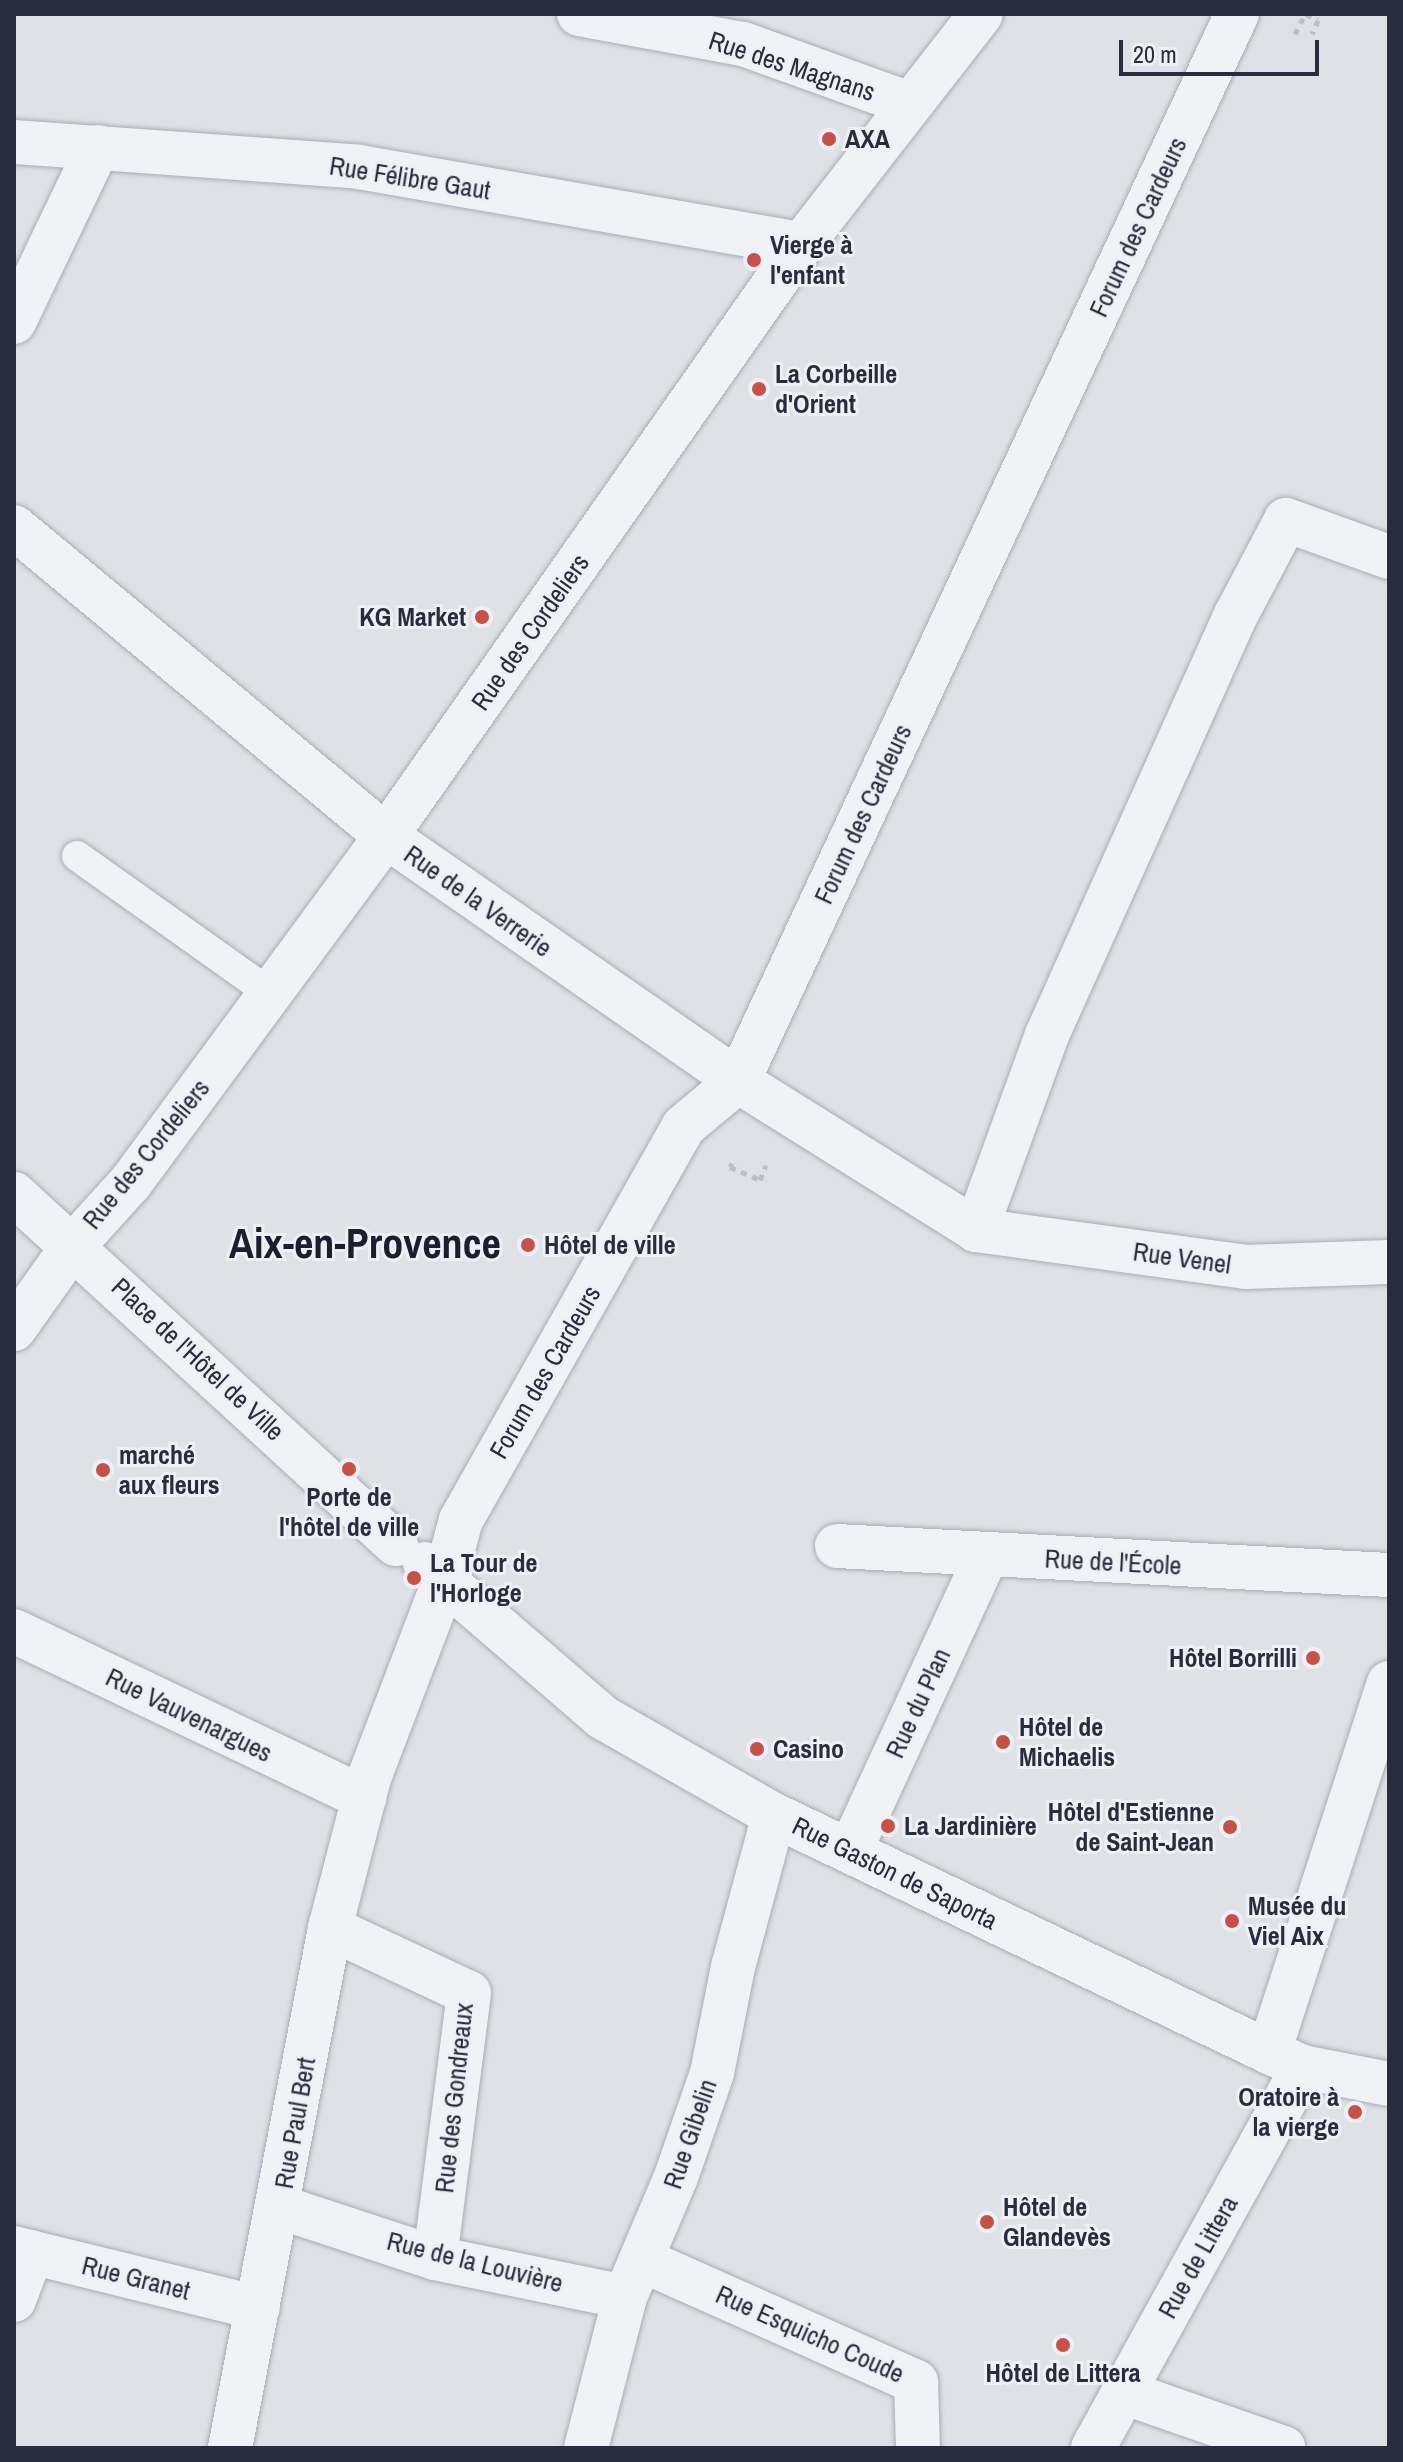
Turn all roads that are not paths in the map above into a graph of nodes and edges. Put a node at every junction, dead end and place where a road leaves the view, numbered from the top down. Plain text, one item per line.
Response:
1 (579, 14) edge
2 (981, 14) edge
3 (1237, 14) edge
4 (910, 104) junction
5 (14, 142) edge
6 (98, 147) junction
7 (802, 244) junction
8 (14, 322) edge
9 (14, 527) edge
10 (1389, 557) edge
11 (386, 836) junction
12 (77, 856) dead end
13 (270, 993) junction
14 (738, 1081) junction
15 (14, 1194) edge
16 (976, 1230) junction
17 (73, 1246) junction
18 (1389, 1262) edge
19 (14, 1329) edge
20 (837, 1546) dead end
21 (986, 1556) junction
22 (421, 1563) junction
23 (1389, 1575) edge
24 (14, 1631) edge
25 (1389, 1683) edge
26 (364, 1798) junction
27 (774, 1815) junction
28 (850, 1851) junction
29 (330, 1928) junction
30 (1286, 2059) junction
31 (1389, 2084) edge
32 (280, 2207) junction
33 (23, 2250) edge
34 (435, 2258) junction
35 (634, 2278) junction
36 (14, 2300) edge
37 (258, 2308) junction
38 (1123, 2392) junction
39 (230, 2448) edge
40 (586, 2448) edge
41 (918, 2448) edge
42 (1093, 2448) edge
43 (1284, 2448) edge

1 - 4 street, Rue des Magnans
2 - 4 street, Rue des Cordeliers
3 - 14 street, Forum des Cardeurs
4 - 7 street, Rue des Cordeliers
5 - 6 street, Rue Félibre Gaut
6 - 7 street, Rue Félibre Gaut
6 - 8 street
7 - 11 street, Rue des Cordeliers
9 - 11 street, Rue de la Verrerie
10 - 16 street
11 - 13 street, Rue des Cordeliers
11 - 14 street, Rue de la Verrerie
12 - 13 lane
13 - 17 street, Rue des Cordeliers
14 - 16 street, Rue de la Verrerie
14 - 22 street, Forum des Cardeurs
15 - 17 street, Place de l'Hôtel de Ville
16 - 18 street, Rue Venel
17 - 19 street
17 - 22 street, Place de l'Hôtel de Ville
20 - 21 street, Rue de l'École
21 - 23 street, Rue de l'École
21 - 28 street, Rue du Plan
22 - 26 street
22 - 27 street, Rue Gaston de Saporta
24 - 26 street, Rue Vauvenargues
25 - 30 street, Rue de Littera
26 - 29 street, Rue Paul Bert
27 - 28 street, Rue Gaston de Saporta
27 - 35 street, Rue Gibelin
28 - 30 street, Rue Gaston de Saporta
29 - 32 street, Rue Paul Bert
29 - 34 street, Rue des Gondreaux
30 - 31 street, Rue Gaston de Saporta
30 - 38 street, Rue de Littera
32 - 34 street, Rue de la Louvière
32 - 37 street, Rue Paul Bert
33 - 36 street
33 - 37 street, Rue Granet
34 - 35 street, Rue de la Louvière
35 - 40 street, Rue Gibelin
35 - 41 street, Rue Esquicho Coude
37 - 39 street, Rue Paul Bert
38 - 42 street, Rue de Littera
38 - 43 street

